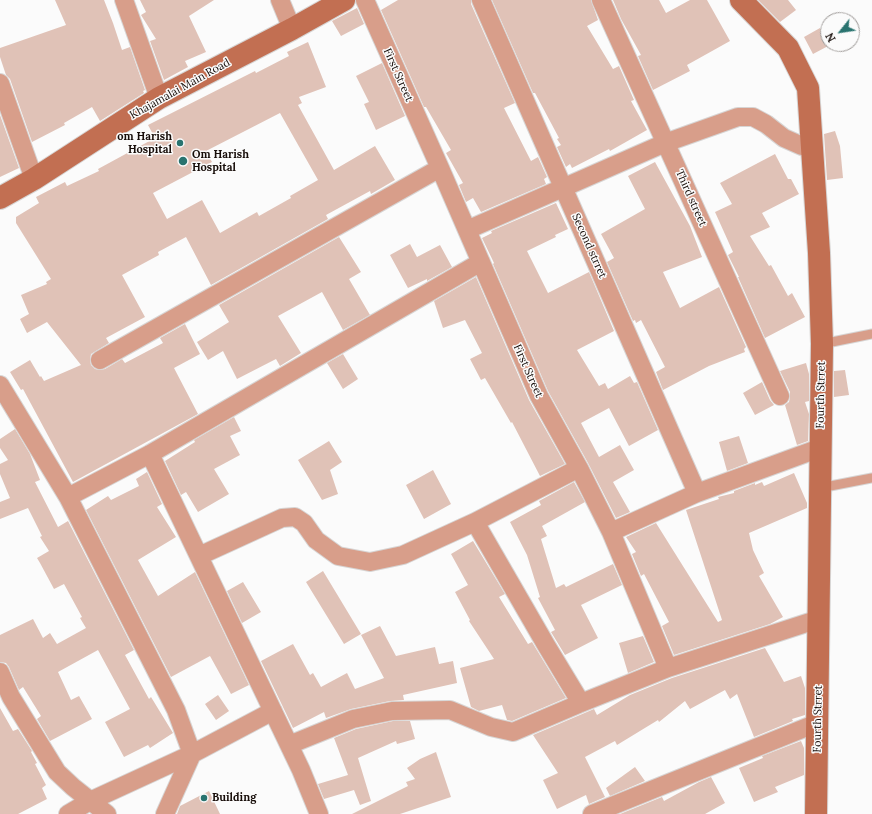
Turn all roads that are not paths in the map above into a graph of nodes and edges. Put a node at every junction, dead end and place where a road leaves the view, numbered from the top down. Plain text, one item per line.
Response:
1 (124, 0) edge
2 (280, 0) edge
3 (344, 0) edge
4 (364, 0) edge
5 (481, 0) edge
6 (601, 0) edge
7 (742, 0) edge
8 (292, 29) junction
9 (0, 83) edge
10 (159, 98) junction
11 (665, 143) junction
12 (812, 146) junction
13 (440, 168) junction
14 (34, 178) junction
15 (563, 188) junction
16 (0, 198) edge
17 (467, 230) junction
18 (481, 262) junction
19 (872, 334) edge
20 (822, 344) junction
21 (100, 360) dead end
22 (0, 385) edge
23 (780, 396) dead end
24 (820, 448) junction
25 (150, 454) junction
26 (579, 468) junction
27 (872, 478) edge
28 (820, 488) junction
29 (697, 493) junction
30 (68, 497) junction
31 (475, 522) junction
32 (611, 532) junction
33 (199, 556) junction
34 (819, 619) junction
35 (668, 668) junction
36 (0, 672) edge
37 (581, 703) junction
38 (273, 711) junction
39 (817, 723) junction
40 (289, 745) junction
41 (192, 754) junction
42 (90, 801) junction
43 (168, 812) edge
44 (313, 812) edge
45 (68, 814) edge
46 (107, 814) edge
47 (592, 814) edge
48 (816, 814) edge

1 - 10 street
2 - 8 street
3 - 8 street, Khajamalai Main Road
4 - 13 street, First Street
5 - 15 street, Second strret
6 - 11 street, Third street
7 - 12 street, Fourth Strret
8 - 10 street, Khajamalai Main Road
9 - 14 street
10 - 14 street, Khajamalai Main Road
11 - 12 street
11 - 15 street
11 - 23 street, Third street
12 - 20 street, Fourth Strret
13 - 17 street, First Street
13 - 21 street
14 - 16 street, Khajamalai Main Road
15 - 17 street
15 - 29 street, Second strret
17 - 18 street, First Street
18 - 25 street
18 - 26 street, First Street
19 - 20 lane
20 - 24 street, Fourth Strret
22 - 30 street
24 - 28 street, Fourth Strret
24 - 29 street
25 - 30 street
25 - 33 street
26 - 31 street
26 - 32 street, First Street
27 - 28 lane
28 - 34 street, Fourth Strret
29 - 32 street
30 - 41 street
31 - 33 street
31 - 37 street
32 - 35 street, First Street
33 - 38 street
34 - 35 street
34 - 39 street, Fourth Strret
35 - 37 street
36 - 42 street
37 - 40 street
38 - 40 street
38 - 41 street
39 - 47 street
39 - 48 street, Fourth Strret
40 - 44 street
41 - 42 street
41 - 43 street
42 - 45 street
42 - 46 street

